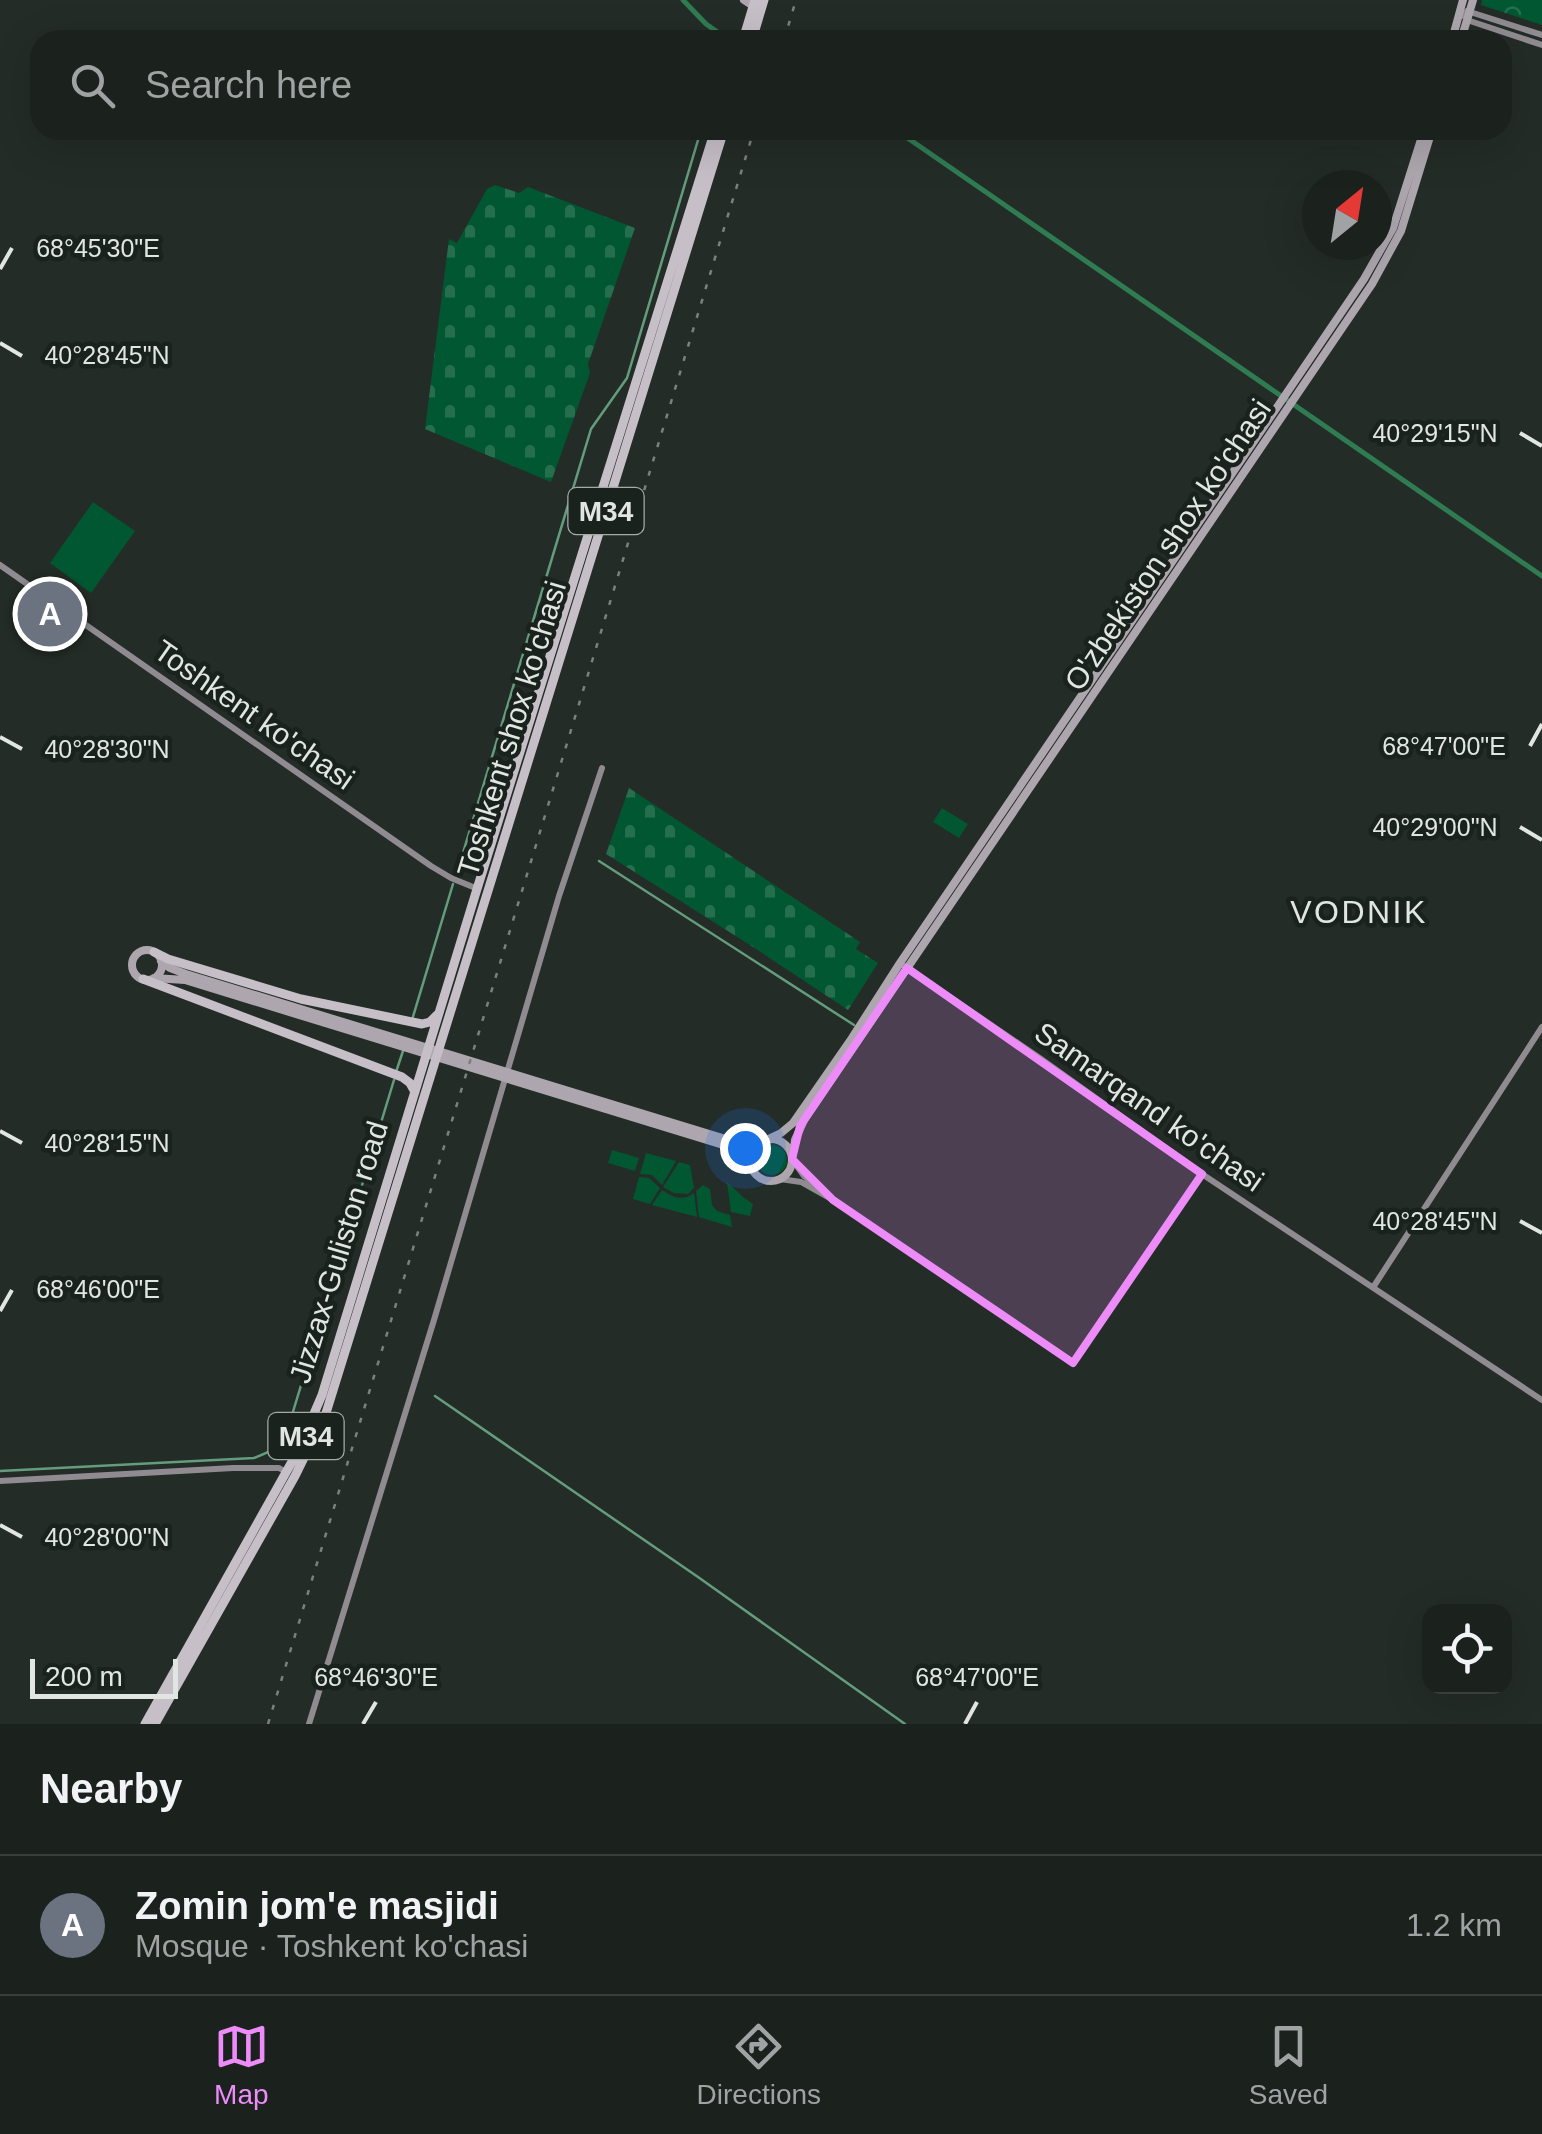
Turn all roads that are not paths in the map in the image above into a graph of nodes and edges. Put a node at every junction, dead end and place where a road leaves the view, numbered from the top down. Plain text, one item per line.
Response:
1 (1463, 0) edge
2 (1473, 0) edge
3 (754, 2) edge
4 (1466, 14) junction
5 (748, 30) edge
6 (749, 30) edge
7 (1457, 30) edge
8 (1462, 30) edge
9 (1505, 30) edge
10 (1512, 33) edge
11 (1542, 35) edge
12 (1542, 45) edge
13 (712, 140) edge
14 (721, 140) edge
15 (1421, 140) edge
16 (1429, 140) edge
17 (1291, 395) junction
18 (0, 565) edge
19 (602, 768) dead end
20 (482, 891) junction
21 (157, 956) junction
22 (903, 966) junction
23 (148, 978) junction
24 (439, 1013) junction
25 (1542, 1027) edge
26 (384, 1038) junction
27 (855, 1040) junction
28 (554, 1091) junction
29 (415, 1092) junction
30 (412, 1118) junction
31 (764, 1140) junction
32 (792, 1158) junction
33 (752, 1168) junction
34 (1202, 1174) junction
35 (780, 1179) junction
36 (833, 1200) junction
37 (1374, 1286) junction
38 (1542, 1400) edge
39 (286, 1472) junction
40 (0, 1481) edge
41 (145, 1724) edge
42 (155, 1724) edge
43 (309, 1724) edge

1 - 4 main road
2 - 4 main road
3 - 5 highway
3 - 6 highway
4 - 7 main road
4 - 8 main road
4 - 9 street
4 - 11 street
10 - 12 street
13 - 20 highway, M34
14 - 20 highway, Toshkent shox ko'chasi / M34
15 - 17 main road, O'zbekiston shox ko'chasi
16 - 17 main road, O'zbekiston shox ko'chasi
17 - 22 main road, O'zbekiston shox ko'chasi
18 - 20 street, Toshkent ko'chasi
19 - 43 street
20 - 24 highway, Toshkent shox ko'chasi / M34
20 - 30 highway, Toshkent shox ko'chasi / M34
21 - 23 main road
21 - 23 main road
21 - 24 highway
21 - 26 main road
22 - 27 main road, O'zbekiston shox ko'chasi
22 - 34 street, Samarqand ko'chasi
23 - 26 main road
23 - 29 highway
24 - 29 highway, Toshkent shox ko'chasi / M34
25 - 37 street
26 - 28 main road
27 - 31 main road
27 - 32 main road
28 - 31 main road
28 - 33 main road
29 - 30 highway, Toshkent shox ko'chasi / M34
30 - 39 highway, Jizzax-Guliston road / M34
30 - 42 highway, Jizzax-Guliston road / M34
31 - 32 main road
31 - 33 main road
32 - 35 main road
32 - 36 street
33 - 35 main road
34 - 36 street
34 - 37 street, Samarqand ko'chasi
35 - 36 street
37 - 38 street, Samarqand ko'chasi
39 - 40 street
39 - 41 highway, Jizzax-Guliston road / M34

